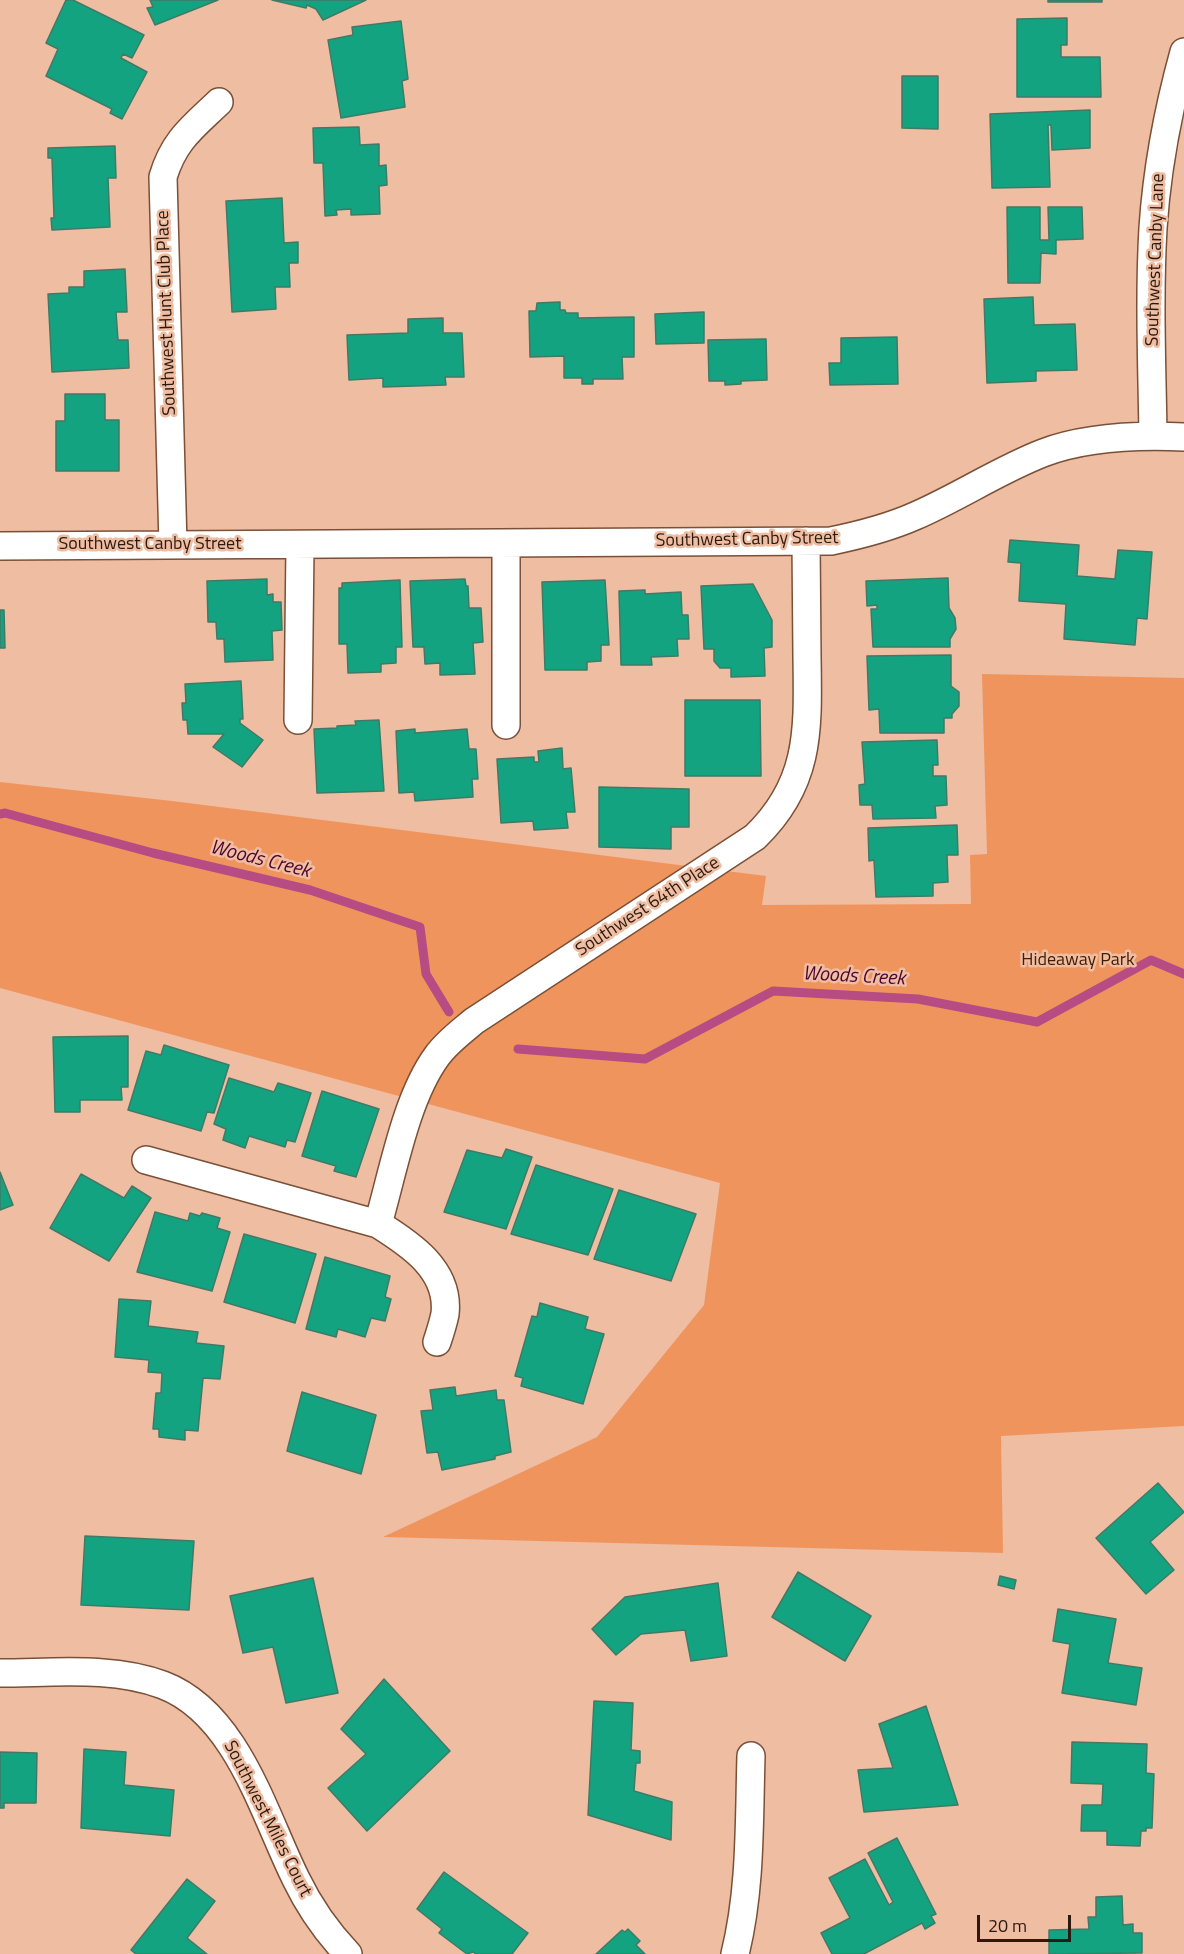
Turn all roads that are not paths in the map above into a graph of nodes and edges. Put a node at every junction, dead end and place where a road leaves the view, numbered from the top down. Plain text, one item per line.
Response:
1 (1184, 52) edge
2 (219, 102) dead end
3 (1153, 436) junction
4 (1184, 436) edge
5 (806, 542) junction
6 (300, 544) junction
7 (506, 544) junction
8 (173, 545) junction
9 (0, 546) edge
10 (298, 720) dead end
11 (506, 725) dead end
12 (146, 1160) dead end
13 (378, 1224) junction
14 (437, 1342) dead end
15 (0, 1673) edge
16 (751, 1756) dead end
17 (348, 1954) edge
18 (735, 1954) edge

1 - 3 street, Southwest Canby Lane
2 - 8 street, Southwest Hunt Club Place
3 - 4 street, Southwest Canby Street
3 - 5 street, Southwest Canby Street
5 - 7 street, Southwest Canby Street
5 - 13 street, Southwest 64th Place
6 - 7 street, Southwest Canby Street
6 - 8 street, Southwest Canby Street
6 - 10 street
7 - 11 street
8 - 9 street, Southwest Canby Street
12 - 13 street
13 - 14 street
15 - 17 street, Southwest Miles Court
16 - 18 street

